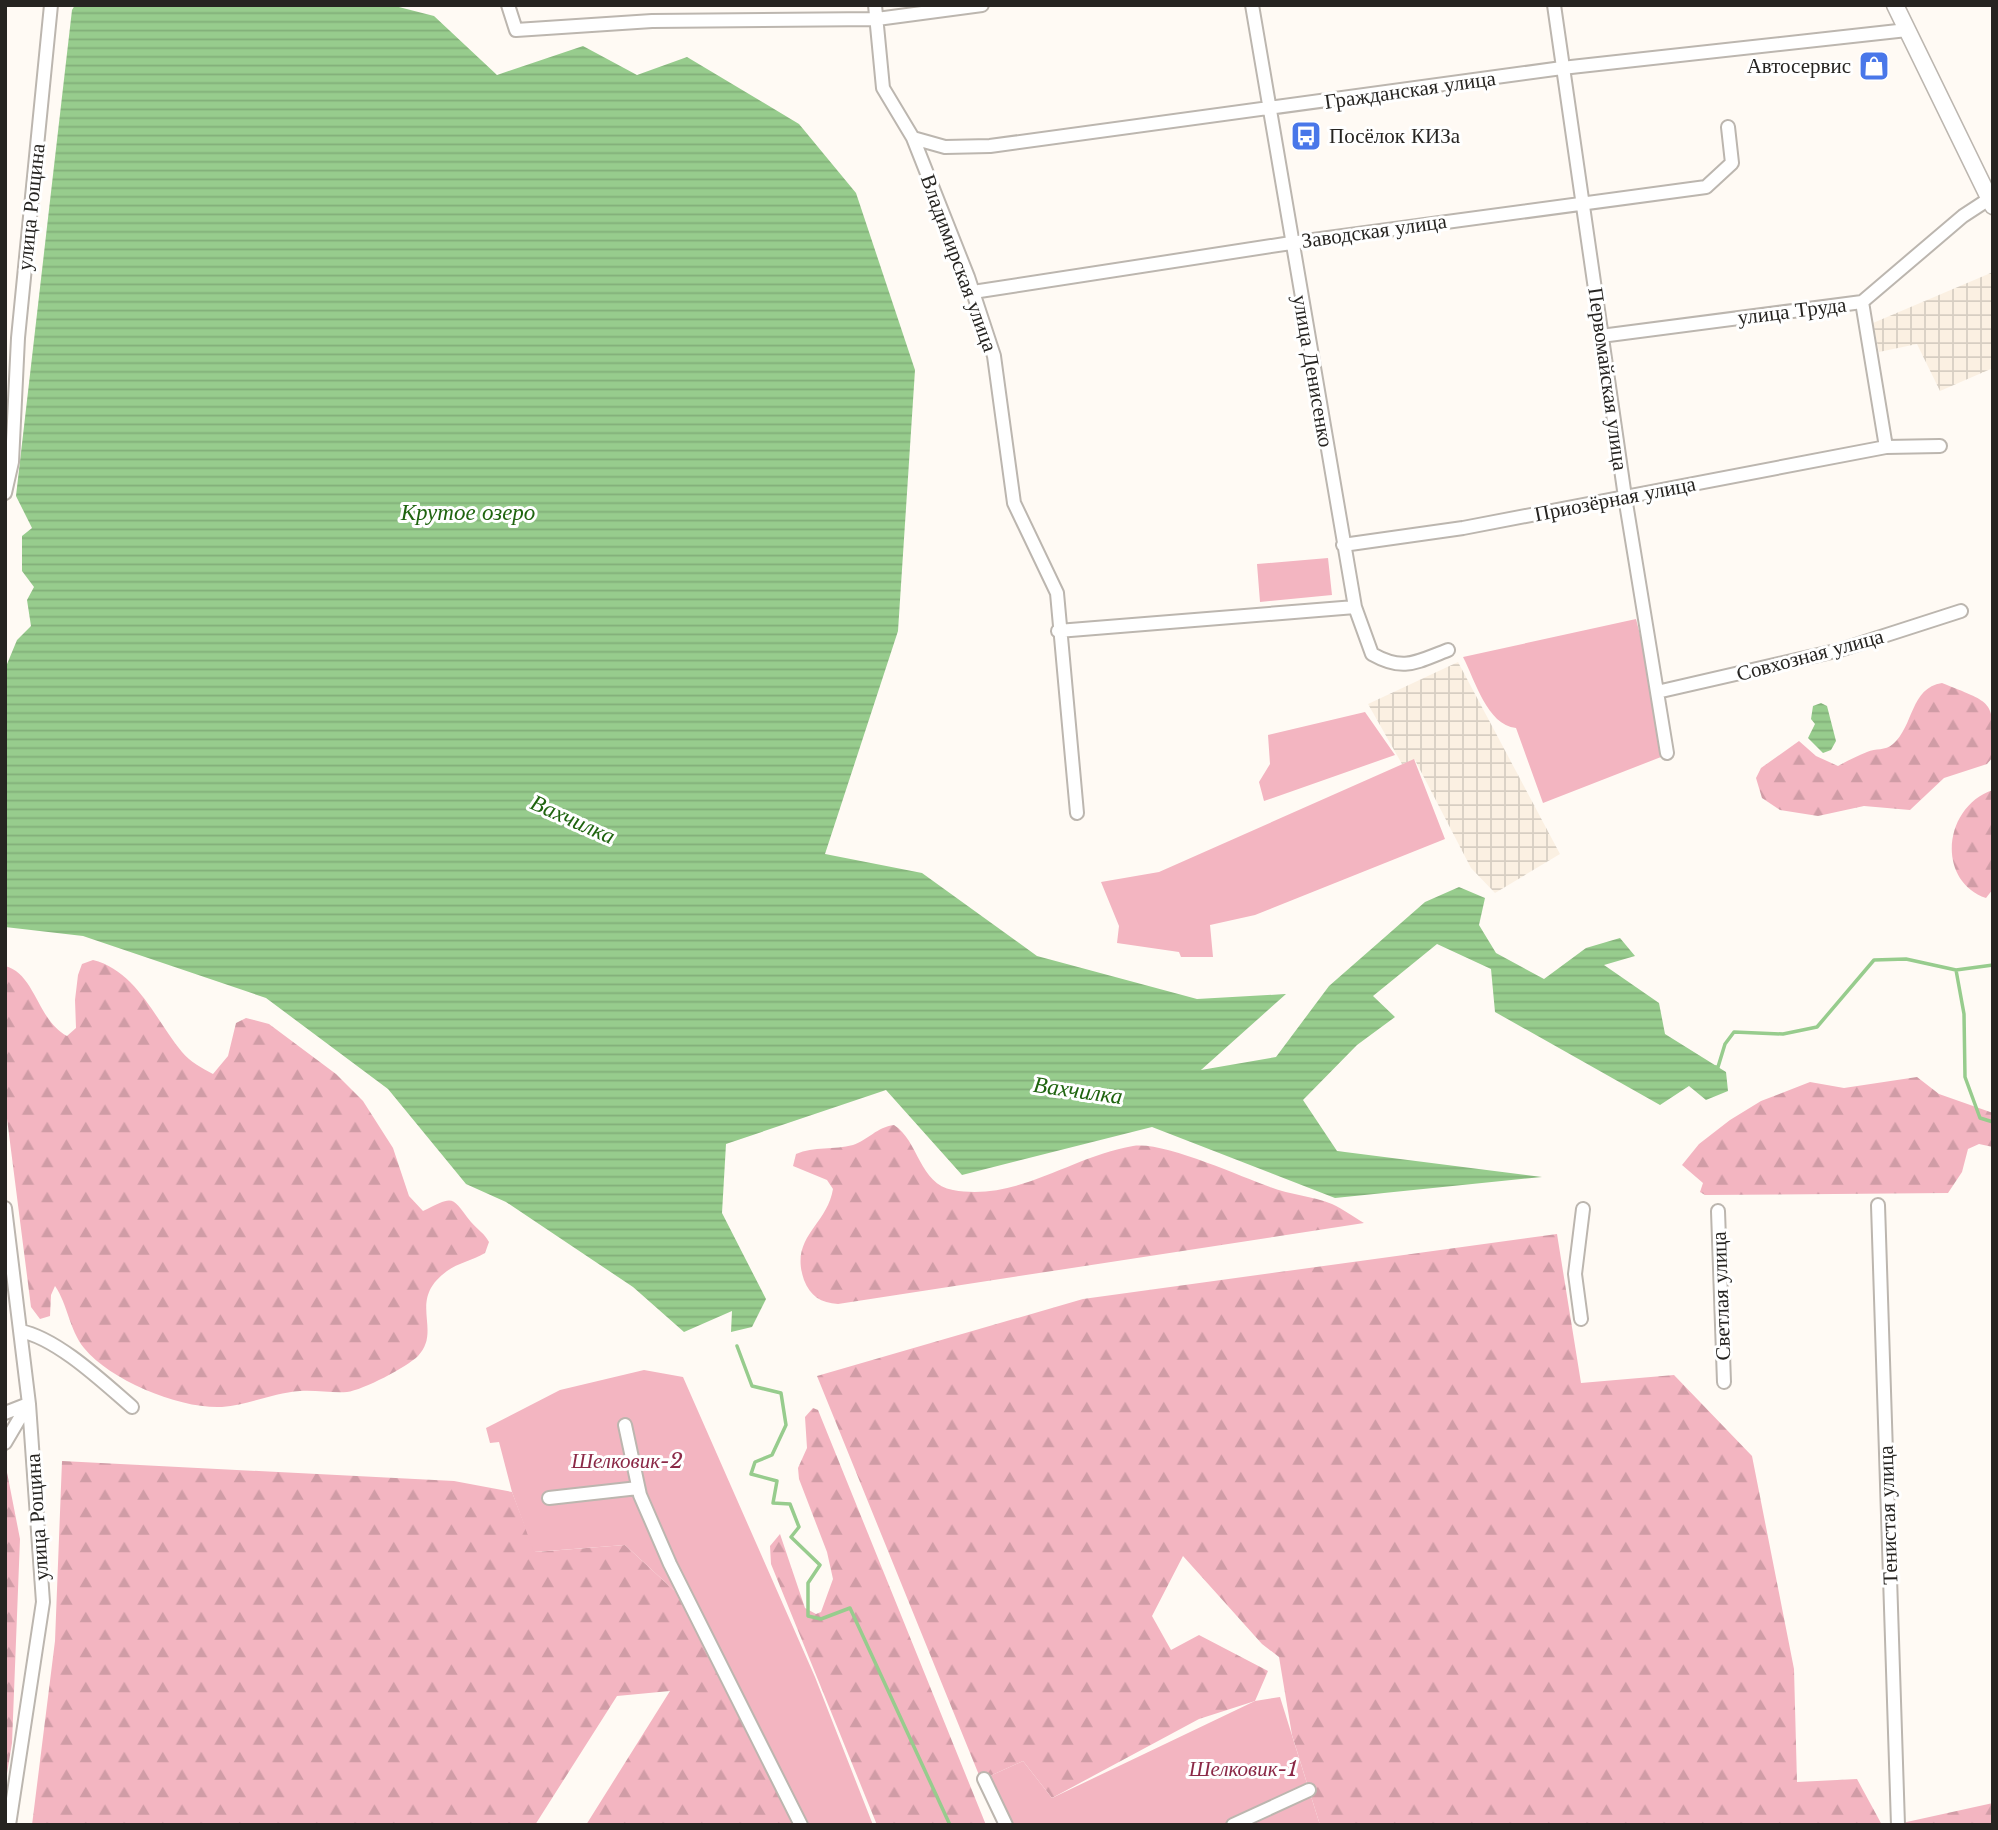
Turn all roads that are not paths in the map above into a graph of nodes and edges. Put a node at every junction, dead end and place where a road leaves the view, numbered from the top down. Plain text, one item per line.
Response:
1 (51, 5) edge
2 (508, 5) edge
3 (875, 5) edge
4 (982, 5) edge
5 (1252, 5) edge
6 (1554, 5) edge
7 (1895, 5) edge
8 (877, 19) junction
9 (1907, 30) junction
10 (1562, 68) junction
11 (1272, 109) junction
12 (1728, 127) dead end
13 (914, 138) junction
14 (1584, 202) junction
15 (1991, 202) edge
16 (1291, 243) junction
17 (973, 292) junction
18 (1862, 302) junction
19 (1601, 336) junction
20 (1940, 446) dead end
21 (1886, 447) junction
22 (5, 493) edge
23 (1625, 497) junction
24 (1343, 545) junction
25 (1355, 607) junction
26 (1961, 611) dead end
27 (1058, 631) junction
28 (1448, 650) dead end
29 (1657, 692) junction
30 (1667, 753) dead end
31 (1077, 813) dead end
32 (1878, 1205) dead end
33 (5, 1208) edge
34 (1583, 1209) dead end
35 (1718, 1211) dead end
36 (9, 1271) edge
37 (1581, 1319) dead end
38 (20, 1331) junction
39 (1724, 1381) dead end
40 (29, 1404) junction
41 (5, 1405) edge
42 (132, 1407) dead end
43 (5, 1413) edge
44 (625, 1425) dead end
45 (5, 1443) edge
46 (638, 1488) junction
47 (549, 1498) dead end
48 (984, 1779) dead end
49 (1309, 1790) dead end
50 (9, 1825) edge
51 (801, 1825) edge
52 (1006, 1825) edge
53 (1233, 1825) edge
54 (1898, 1825) edge

1 - 22 street, улица Рощина
2 - 8 street
3 - 8 street, Владимирская улица
4 - 8 street
5 - 11 street, улица Денисенко
6 - 10 street, Первомайская улица
7 - 9 main road
8 - 13 street, Владимирская улица
9 - 10 street, Гражданская улица
9 - 15 main road
10 - 11 street, Гражданская улица
10 - 14 street, Первомайская улица
11 - 13 street, Гражданская улица
11 - 16 street, улица Денисенко
12 - 14 street, Заводская улица
13 - 17 street, Владимирская улица
14 - 16 street, Заводская улица
14 - 19 street, Первомайская улица
15 - 18 street, улица Труда
16 - 17 street, Заводская улица
16 - 24 street, улица Денисенко
17 - 27 street, Владимирская улица
18 - 19 street, улица Труда
18 - 21 street
19 - 23 street, Первомайская улица
20 - 21 street, Приозёрная улица
21 - 23 street, Приозёрная улица
23 - 24 street, Приозёрная улица
23 - 29 street, Первомайская улица
24 - 25 street, улица Денисенко
25 - 27 street
25 - 28 street, улица Денисенко
26 - 29 street, Совхозная улица
27 - 31 street, Владимирская улица
29 - 30 street, Первомайская улица
32 - 54 street, Тенистая улица
33 - 36 street, улица Рощина
34 - 37 street
35 - 39 street, Светлая улица
36 - 38 street, улица Рощина
38 - 40 street, улица Рощина
38 - 42 street
40 - 41 street
40 - 43 street
40 - 45 street
40 - 50 street, улица Рощина
44 - 46 street
46 - 47 street
46 - 51 street
48 - 52 street
49 - 53 street

